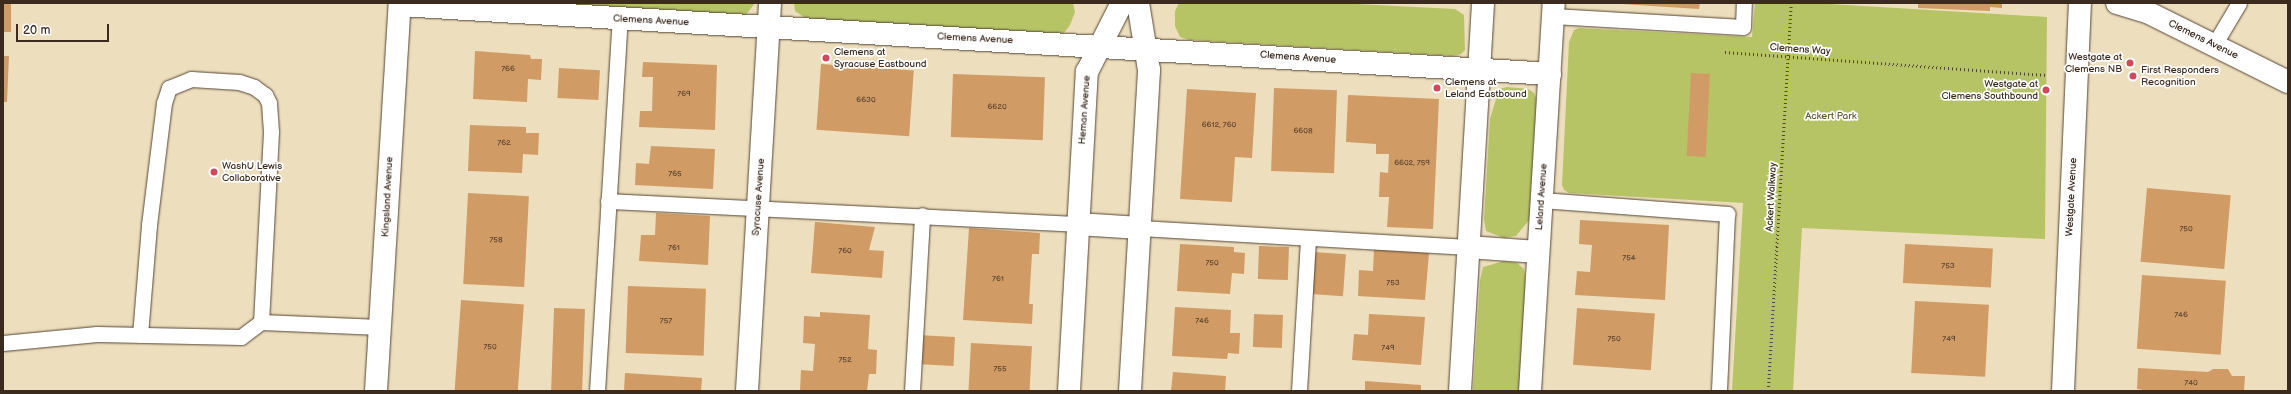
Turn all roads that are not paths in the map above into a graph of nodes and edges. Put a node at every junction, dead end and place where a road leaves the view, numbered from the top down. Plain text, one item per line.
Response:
1 (770, 3) edge
2 (1122, 3) edge
3 (1138, 3) edge
4 (1483, 3) edge
5 (1744, 3) edge
6 (2080, 3) edge
7 (2117, 3) edge
8 (2239, 3) edge
9 (398, 4) edge
10 (1554, 10) edge
11 (620, 19) junction
12 (769, 28) junction
13 (2214, 45) junction
14 (1100, 46) junction
15 (1146, 48) junction
16 (1478, 70) junction
17 (1550, 74) junction
18 (2288, 82) edge
19 (608, 200) junction
20 (1542, 200) junction
21 (758, 207) junction
22 (922, 216) junction
23 (1078, 224) junction
24 (1140, 228) junction
25 (1308, 238) junction
26 (1468, 247) junction
27 (1538, 252) junction
28 (262, 322) junction
29 (380, 327) junction
30 (140, 335) junction
31 (3, 343) edge
32 (376, 391) edge
33 (597, 391) edge
34 (747, 391) edge
35 (912, 391) edge
36 (1069, 391) edge
37 (1130, 391) edge
38 (1299, 391) edge
39 (1460, 391) edge
40 (1530, 391) edge
41 (1719, 391) edge
42 (2063, 391) edge

1 - 12 street, Syracuse Avenue
2 - 14 street, Heman Avenue
3 - 15 street
4 - 16 street
5 - 10 lane
6 - 42 street, Westgate Avenue
7 - 13 street, Clemens Avenue
8 - 13 lane
9 - 11 street, Clemens Avenue
9 - 29 street, Kingsland Avenue
10 - 17 street, Leland Avenue
11 - 12 street, Clemens Avenue
11 - 19 lane
12 - 14 street, Clemens Avenue
12 - 21 street, Syracuse Avenue
13 - 18 street, Clemens Avenue
14 - 15 street, Clemens Avenue
14 - 23 street, Heman Avenue
15 - 16 street, Clemens Avenue
15 - 24 street
16 - 17 street, Clemens Avenue
16 - 26 street
17 - 20 street, Leland Avenue
19 - 21 lane
19 - 33 lane
20 - 27 street, Leland Avenue
20 - 41 lane
21 - 22 lane
21 - 34 street, Syracuse Avenue
22 - 23 lane
22 - 35 lane
23 - 24 street
23 - 36 street, Heman Avenue
24 - 25 lane
24 - 37 street
25 - 26 lane
25 - 38 lane
26 - 27 street
26 - 39 street
27 - 40 street, Leland Avenue
28 - 29 lane
28 - 30 lane
28 - 30 lane
29 - 32 street, Kingsland Avenue
30 - 31 lane

